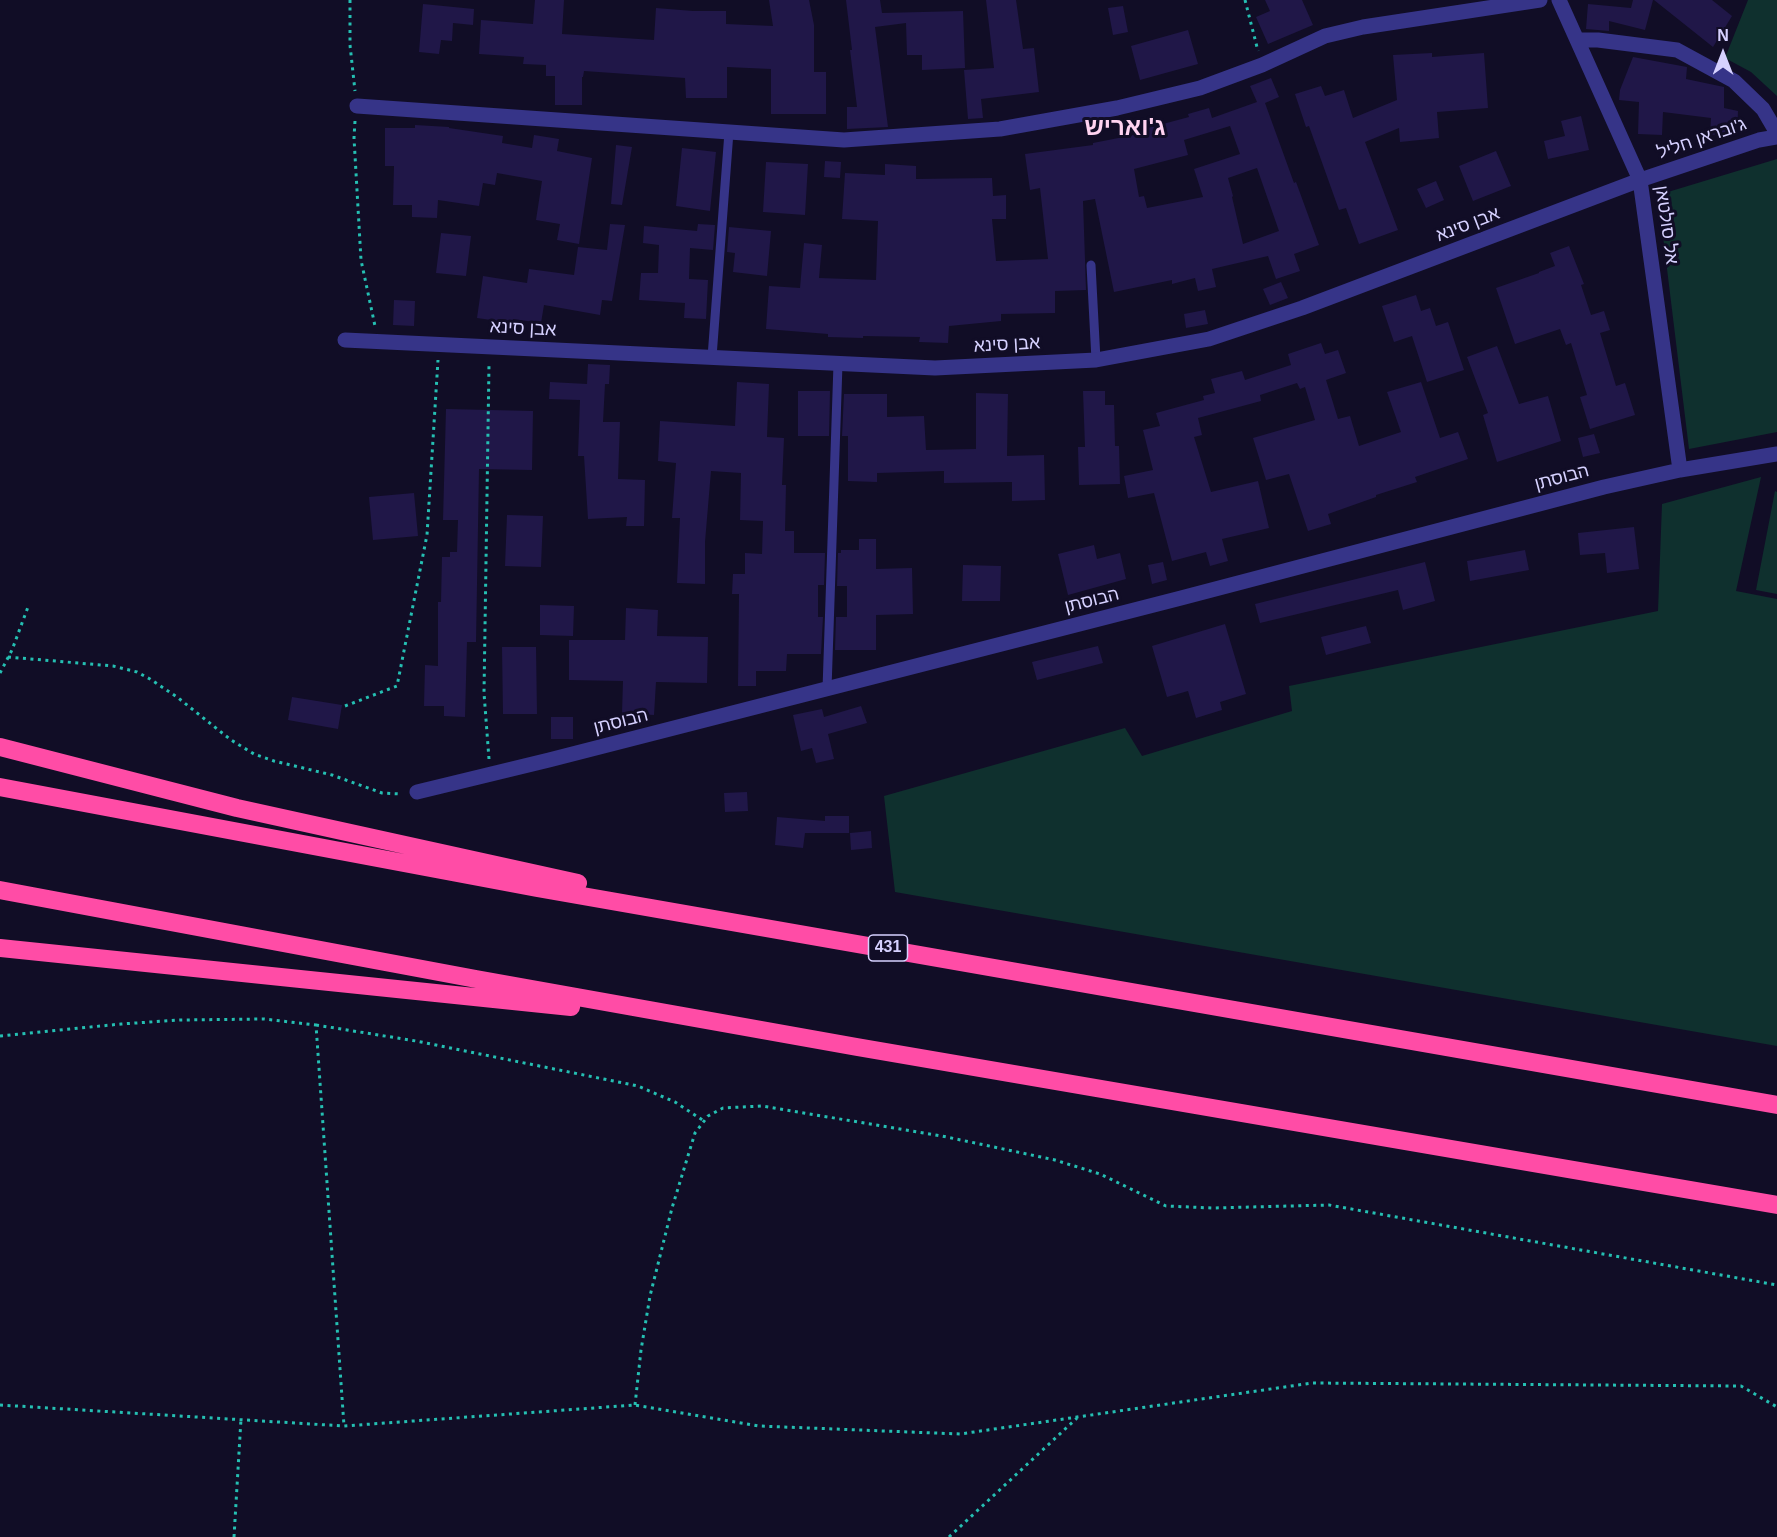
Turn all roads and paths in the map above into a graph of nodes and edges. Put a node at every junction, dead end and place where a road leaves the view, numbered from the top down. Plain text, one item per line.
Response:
1 (350, 0) edge
2 (1245, 0) edge
3 (1540, 0) edge
4 (1559, 0) edge
5 (1578, 40) junction
6 (1262, 65) junction
7 (357, 106) junction
8 (729, 132) junction
9 (1777, 133) edge
10 (1777, 137) edge
11 (1640, 180) junction
12 (1090, 265) dead end
13 (345, 340) dead end
14 (378, 342) junction
15 (439, 344) junction
16 (490, 347) junction
17 (712, 357) junction
18 (1096, 360) junction
19 (838, 364) junction
20 (1777, 454) edge
21 (1680, 470) junction
22 (28, 607) dead end
23 (8, 657) junction
24 (0, 673) edge
25 (827, 689) junction
26 (345, 705) dead end
27 (0, 747) edge
28 (490, 774) junction
29 (0, 786) edge
30 (417, 792) joint
31 (0, 890) edge
32 (835, 939) junction
33 (0, 948) edge
34 (713, 1021) junction
35 (316, 1025) junction
36 (0, 1036) edge
37 (1777, 1105) edge
38 (704, 1121) junction
39 (1777, 1205) edge
40 (1777, 1285) edge
41 (0, 1405) edge
42 (635, 1405) junction
43 (1777, 1407) edge
44 (1078, 1417) junction
45 (241, 1419) junction
46 (344, 1426) junction
47 (234, 1537) edge
48 (949, 1537) edge

1 - 7 path
2 - 6 path
3 - 6 street
4 - 5 street, אל סולטאן
5 - 9 street
5 - 11 street, אל סולטאן
6 - 8 street
7 - 8 street
7 - 14 path
8 - 17 lane
10 - 11 street, ג'ובראן חליל
11 - 18 street, אבן סינא
11 - 21 street, אל סולטאן
12 - 18 lane
13 - 14 street, אבן סינא
14 - 15 street, אבן סינא
15 - 16 street, אבן סינא
15 - 26 path
16 - 17 street, אבן סינא
16 - 28 path
17 - 19 street, אבן סינא
18 - 19 street, אבן סינא
19 - 25 lane
20 - 21 street, הבוסתן
21 - 25 street, הבוסתן
22 - 23 path
23 - 24 path
23 - 30 path
25 - 28 street, הבוסתן
27 - 32 highway
28 - 30 street, הבוסתן
29 - 32 highway, 431
31 - 34 highway
32 - 37 highway, 431
33 - 34 highway
34 - 39 highway
35 - 36 path
35 - 38 path
35 - 46 path
38 - 40 path
38 - 42 path
41 - 45 path
42 - 44 path
42 - 46 path
43 - 44 path
44 - 48 path
45 - 46 path
45 - 47 path

